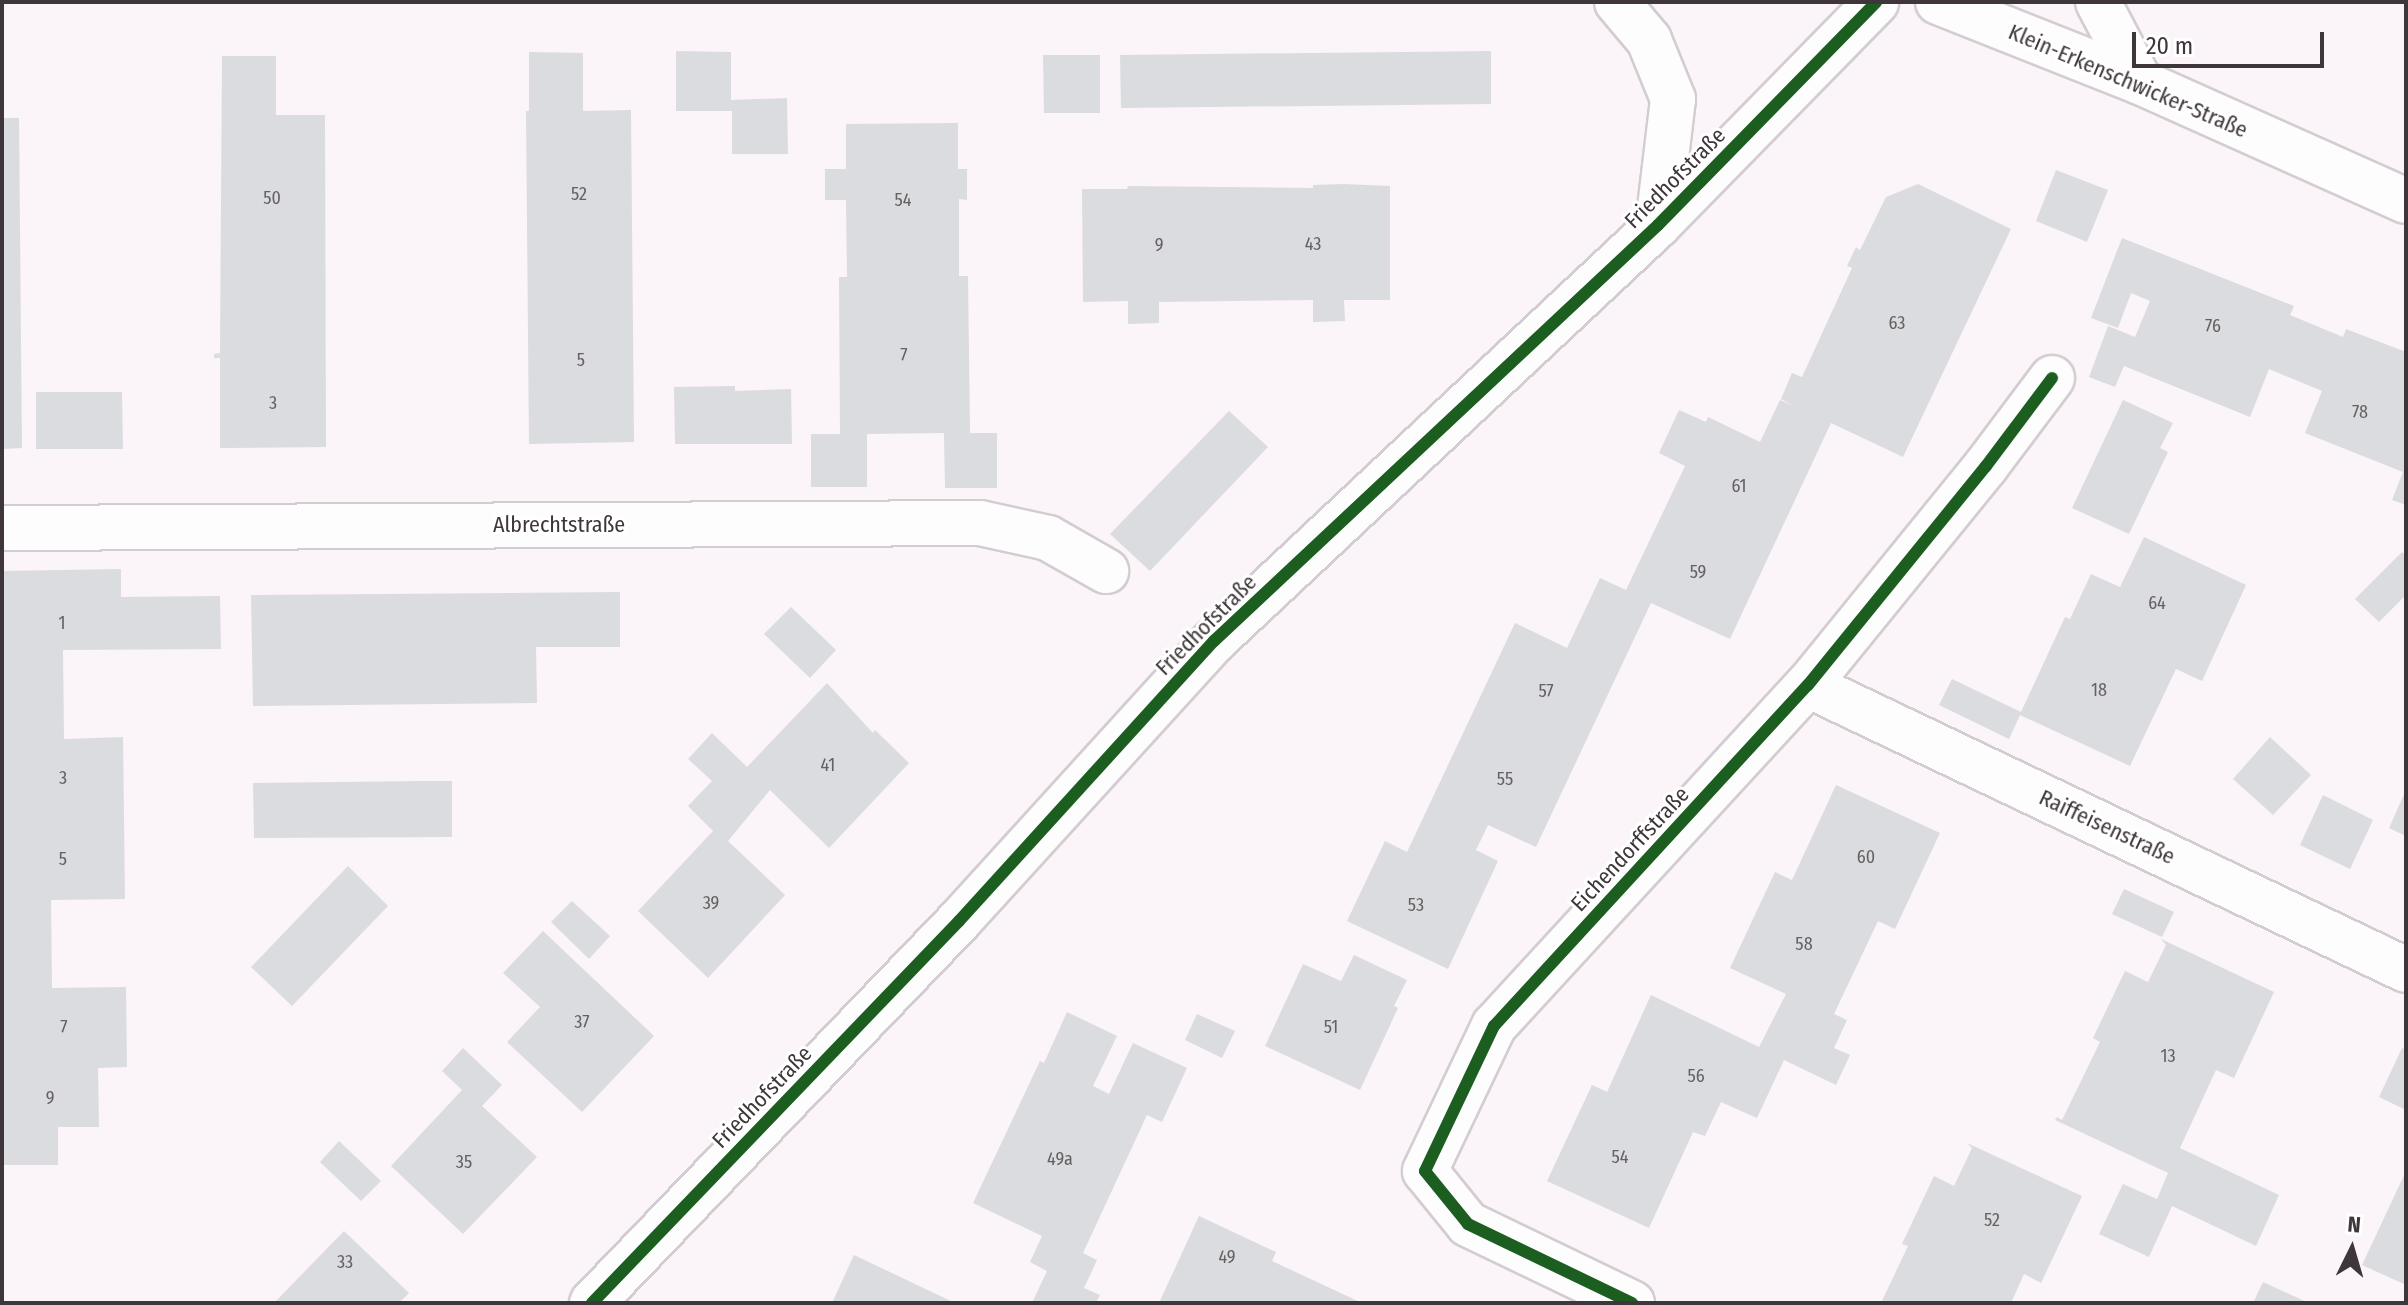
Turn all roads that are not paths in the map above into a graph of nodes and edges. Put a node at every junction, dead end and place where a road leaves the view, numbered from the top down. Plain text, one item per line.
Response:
1 (1617, 2) edge
2 (1876, 2) edge
3 (1938, 2) edge
4 (2098, 2) edge
5 (2140, 82) junction
6 (2406, 201) edge
7 (1658, 225) junction
8 (2052, 378) dead end
9 (2, 528) edge
10 (1106, 571) dead end
11 (1808, 685) junction
12 (2406, 970) edge
13 (592, 1303) edge
14 (1632, 1303) edge

1 - 7 street
2 - 7 street, Friedhofstraße
3 - 5 street, Klein-Erkenschwicker-Straße
4 - 5 street
5 - 6 street, Klein-Erkenschwicker-Straße
7 - 13 street, Friedhofstraße
8 - 11 street, Eichendorffstraße
9 - 10 street, Albrechtstraße
11 - 12 street, Raiffeisenstraße
11 - 14 street, Eichendorffstraße

